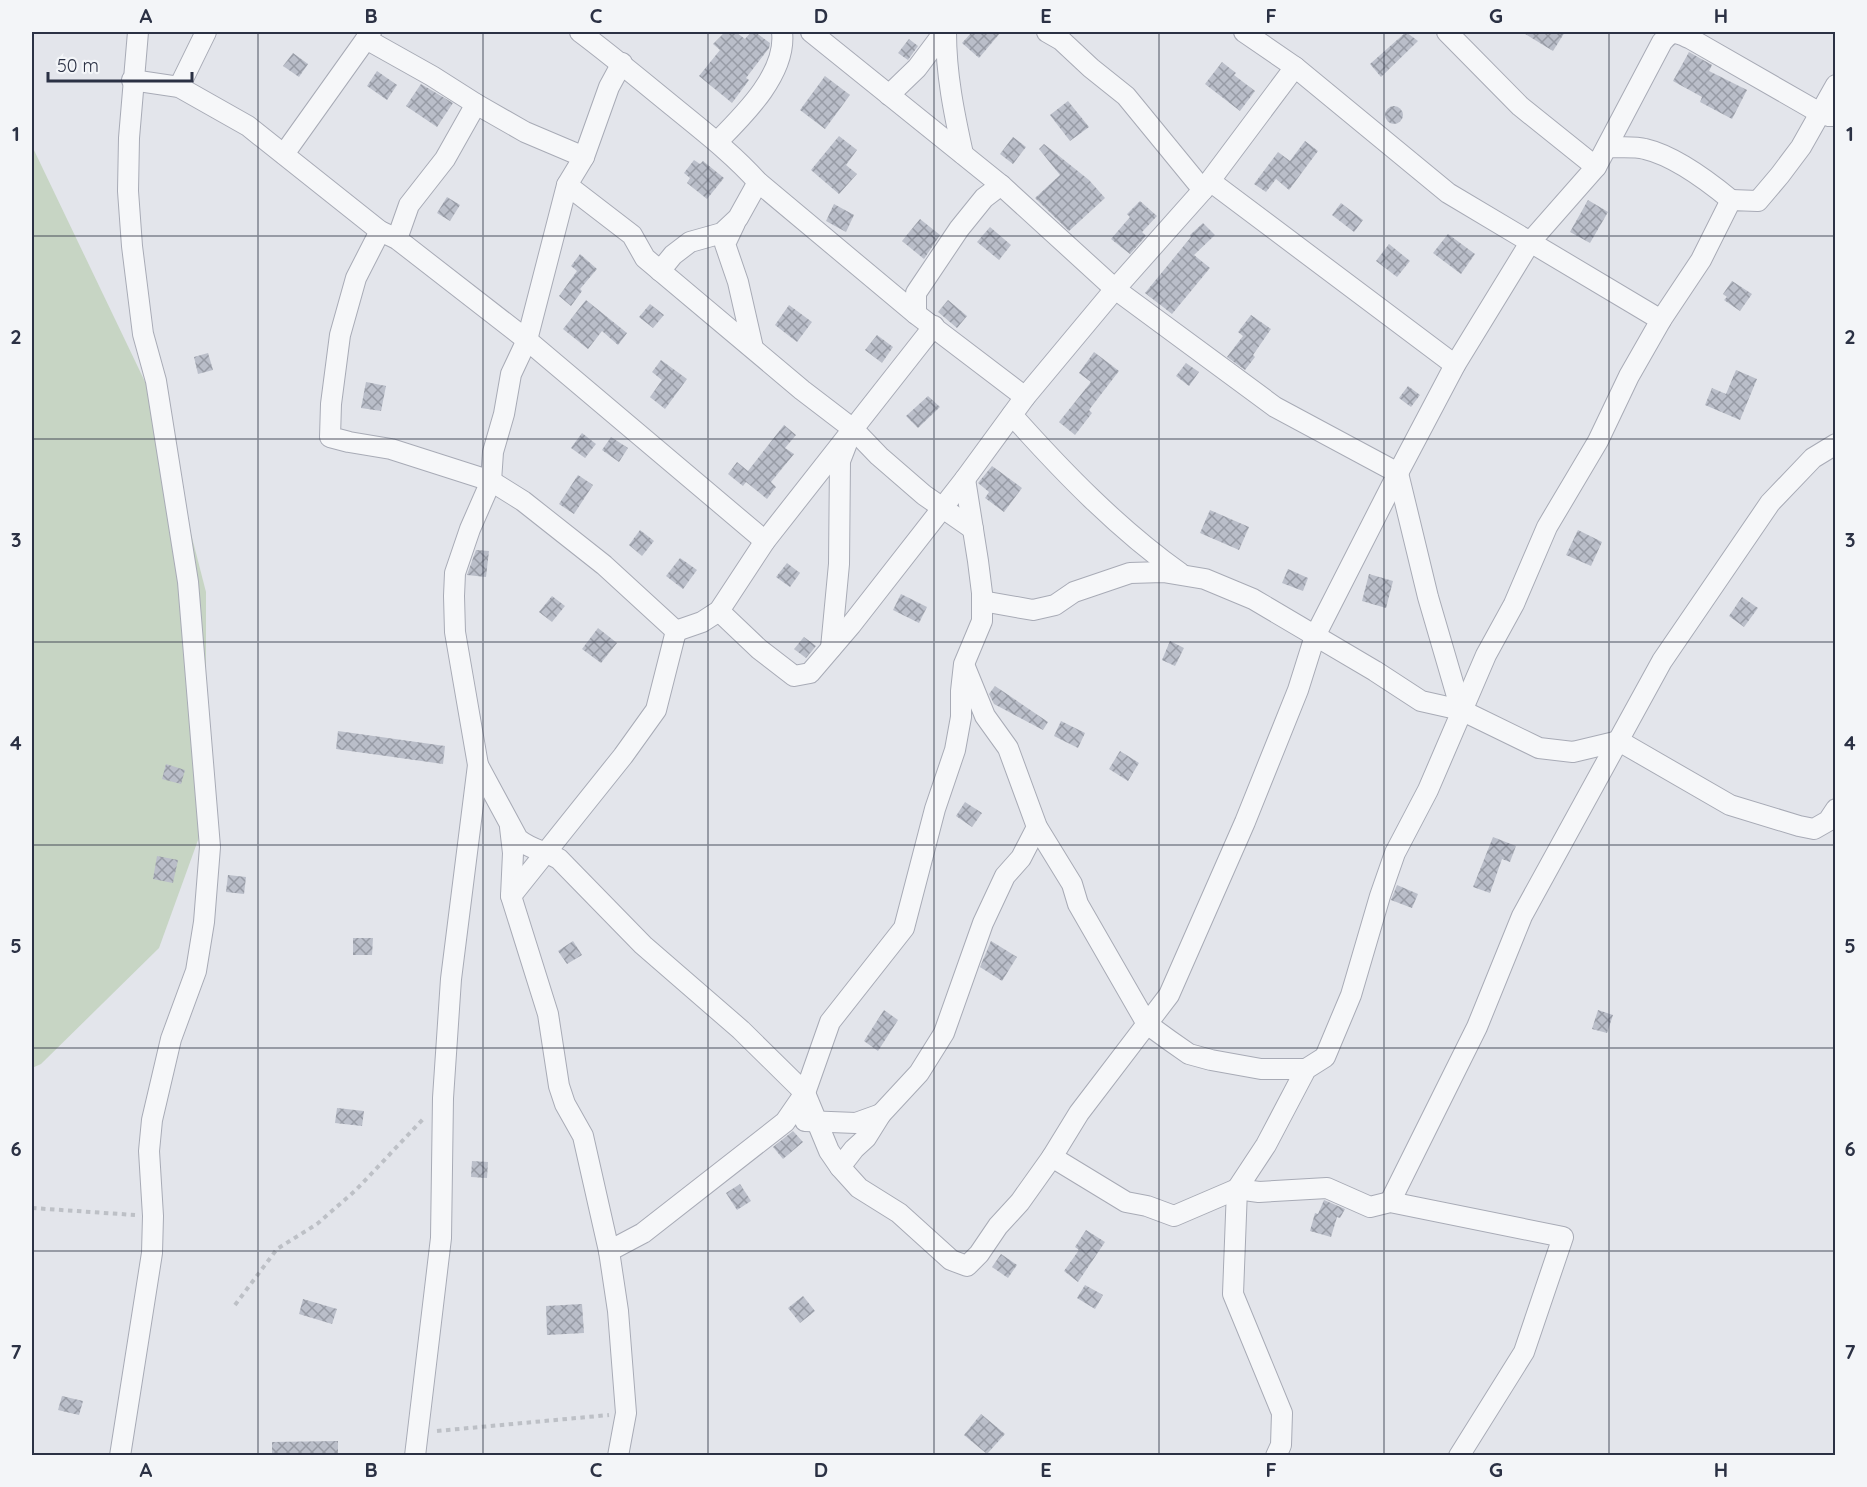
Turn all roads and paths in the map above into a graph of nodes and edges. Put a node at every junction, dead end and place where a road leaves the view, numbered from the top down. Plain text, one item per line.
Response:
1 (138, 32) edge
2 (206, 32) edge
3 (580, 32) edge
4 (782, 32) edge
5 (812, 32) edge
6 (945, 32) edge
7 (1047, 32) edge
8 (1244, 32) edge
9 (1447, 32) edge
10 (368, 35) edge
11 (1694, 35) edge
12 (622, 63) junction
13 (1295, 67) junction
14 (132, 80) junction
15 (1836, 86) edge
16 (178, 87) junction
17 (890, 95) junction
18 (476, 104) junction
19 (1828, 114) edge
20 (717, 142) junction
21 (1607, 147) junction
22 (284, 154) junction
23 (963, 154) junction
24 (585, 157) junction
25 (1596, 167) junction
26 (758, 182) junction
27 (567, 185) junction
28 (1001, 185) junction
29 (1206, 186) junction
30 (1731, 200) junction
31 (738, 218) junction
32 (389, 235) junction
33 (1531, 241) junction
34 (660, 271) junction
35 (1115, 289) junction
36 (916, 314) junction
37 (1661, 320) junction
38 (934, 326) junction
39 (527, 340) junction
40 (753, 348) junction
41 (1455, 364) junction
42 (1024, 397) junction
43 (1012, 415) junction
44 (853, 429) junction
45 (1836, 444) edge
46 (1398, 473) junction
47 (965, 479) junction
48 (492, 481) junction
49 (941, 508) junction
50 (973, 529) junction
51 (765, 541) junction
52 (1182, 575) junction
53 (982, 601) junction
54 (719, 611) junction
55 (676, 631) junction
56 (1315, 636) junction
57 (831, 648) junction
58 (964, 664) junction
59 (1461, 710) junction
60 (1619, 741) junction
61 (478, 765) junction
62 (1836, 809) edge
63 (510, 825) junction
64 (1036, 827) junction
65 (547, 852) junction
66 (511, 896) junction
67 (1147, 1024) junction
68 (1306, 1069) junction
69 (805, 1093) junction
70 (443, 1098) junction
71 (881, 1114) junction
72 (817, 1121) junction
73 (785, 1122) junction
74 (1052, 1157) junction
75 (840, 1167) junction
76 (1237, 1189) junction
77 (1390, 1202) junction
78 (32, 1208) edge
79 (153, 1216) junction
80 (609, 1251) junction
81 (235, 1305) dead end
82 (626, 1413) junction
83 (418, 1433) junction
84 (120, 1455) edge
85 (416, 1455) edge
86 (618, 1455) edge
87 (1276, 1455) edge
88 (1459, 1455) edge

1 - 14 street
2 - 16 street
3 - 12 street
4 - 20 street
5 - 17 street
6 - 17 street
6 - 23 street
7 - 29 street
8 - 13 street
9 - 25 street
10 - 18 street
10 - 22 street
11 - 19 street
11 - 21 street
12 - 20 street
12 - 24 street
13 - 29 street
13 - 33 street
14 - 16 street
14 - 79 street
15 - 19 street
16 - 22 street
17 - 23 street
18 - 24 street
18 - 32 street
19 - 30 street
20 - 26 street
21 - 25 street
21 - 30 street
22 - 32 street
23 - 28 street
24 - 27 street
25 - 33 street
26 - 31 street
26 - 36 street
27 - 34 street
27 - 39 street
28 - 35 street
28 - 36 street
29 - 35 street
29 - 41 street
30 - 37 street
31 - 34 street
31 - 40 street
32 - 39 street
32 - 48 street
33 - 37 street
33 - 41 street
34 - 40 street
35 - 42 street
35 - 46 street
36 - 38 street
37 - 59 street
38 - 42 street
38 - 44 street
39 - 48 street
39 - 51 street
40 - 44 street
41 - 46 street
42 - 43 street
43 - 47 street
43 - 52 street
44 - 49 street
44 - 51 street
44 - 57 street
45 - 60 street
46 - 56 street
46 - 59 street
47 - 49 street
47 - 50 street
48 - 55 street
48 - 61 street
49 - 50 street
49 - 57 street
50 - 53 street
51 - 54 street
52 - 53 street
52 - 56 street
53 - 58 street
54 - 55 street
54 - 57 street
55 - 65 street
56 - 59 street
56 - 67 street
58 - 64 street
58 - 69 street
59 - 60 street
59 - 68 street
60 - 62 street
60 - 77 street
61 - 63 street
61 - 70 street
63 - 65 street
63 - 66 street
64 - 67 street
64 - 71 street
65 - 66 street
65 - 69 street
66 - 80 street
67 - 68 street
67 - 74 street
68 - 76 street
69 - 72 street
69 - 73 street
70 - 81 path
70 - 83 street
71 - 72 street
71 - 75 street
72 - 73 street
72 - 75 street
73 - 80 street
74 - 75 street
74 - 76 street
76 - 77 street
76 - 87 street
77 - 88 street
78 - 79 path
79 - 84 street
80 - 82 street
82 - 83 path
82 - 86 street
83 - 85 street

